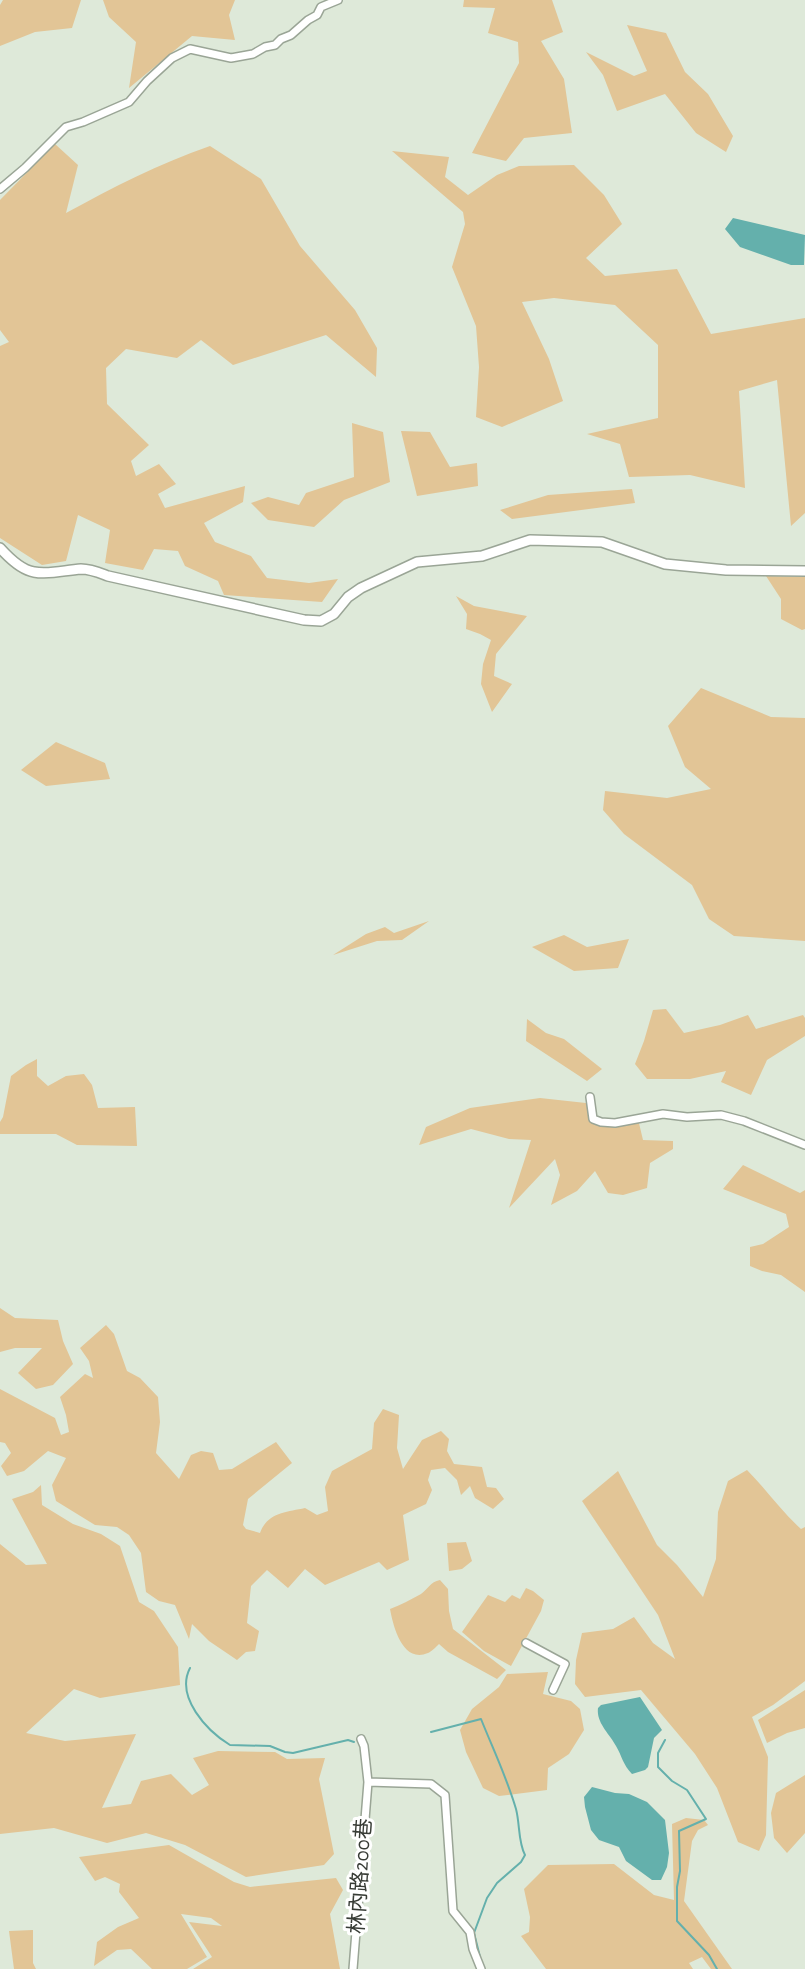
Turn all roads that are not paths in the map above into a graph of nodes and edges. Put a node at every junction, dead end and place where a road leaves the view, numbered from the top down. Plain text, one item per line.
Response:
1 (338, 0) edge
2 (0, 189) edge
3 (0, 548) edge
4 (805, 571) edge
5 (590, 1097) dead end
6 (805, 1145) edge
7 (526, 1643) dead end
8 (553, 1690) dead end
9 (361, 1739) dead end
10 (368, 1782) junction
11 (353, 1969) edge
12 (481, 1969) edge

1 - 2 street
3 - 4 street
5 - 6 street
7 - 8 street
9 - 10 street, 林內路200巷
10 - 11 street, 林內路200巷
10 - 12 street

